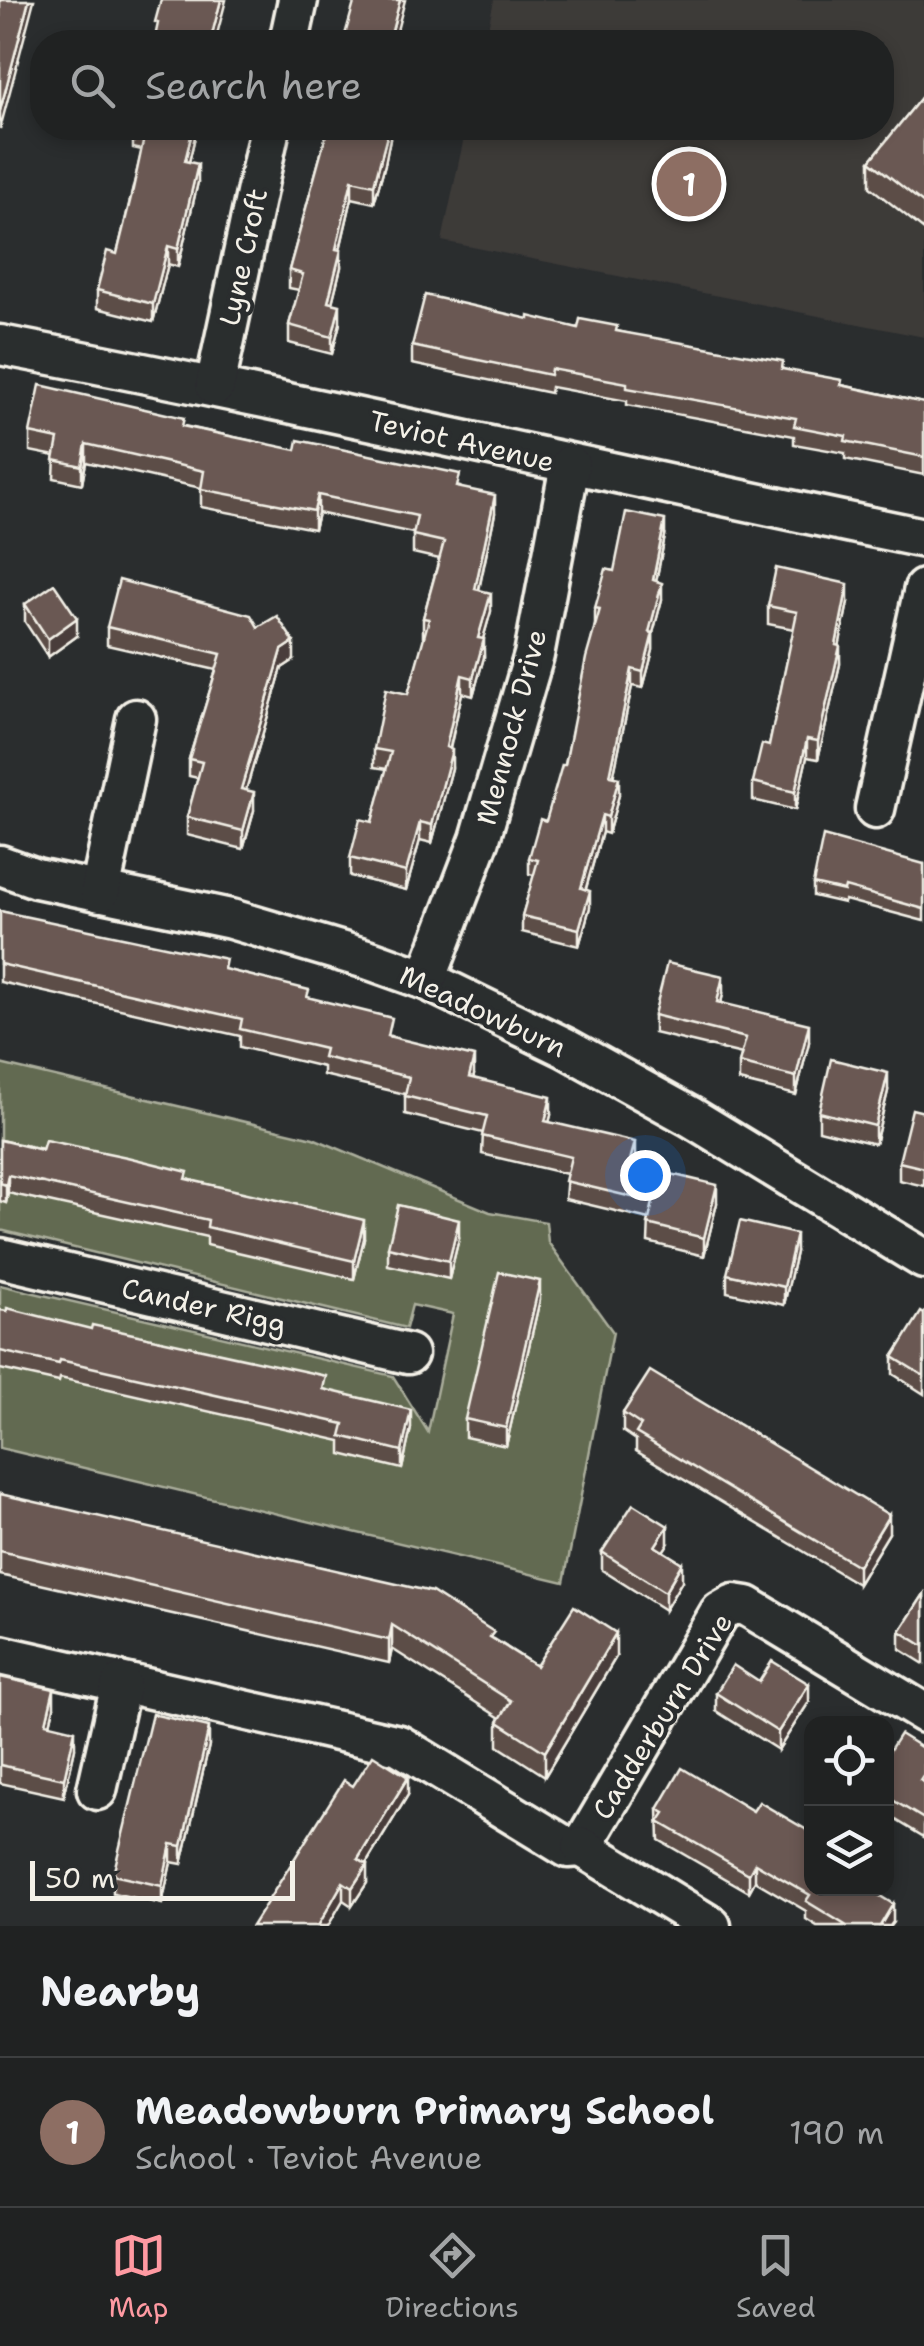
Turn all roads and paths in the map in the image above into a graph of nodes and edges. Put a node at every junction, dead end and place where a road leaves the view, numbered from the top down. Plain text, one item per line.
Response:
1 (298, 0) edge
2 (291, 30) edge
3 (267, 140) edge
4 (0, 345) edge
5 (215, 386) junction
6 (570, 466) junction
7 (924, 538) edge
8 (924, 589) edge
9 (136, 719) dead end
10 (875, 810) dead end
11 (0, 865) edge
12 (100, 892) junction
13 (426, 980) junction
14 (0, 1258) edge
15 (924, 1259) edge
16 (408, 1354) dead end
17 (0, 1655) edge
18 (121, 1684) junction
19 (924, 1713) edge
20 (98, 1790) dead end
21 (582, 1847) junction
22 (710, 1926) edge

1 - 2 street
3 - 5 street, Lyne Croft
4 - 5 street, Teviot Avenue
5 - 6 street, Teviot Avenue
6 - 7 street, Teviot Avenue
6 - 13 street, Mennock Drive
8 - 10 street
9 - 12 street
11 - 12 street, Meadowburn
12 - 13 street, Meadowburn
13 - 15 street, Meadowburn
14 - 16 street, Cander Rigg
17 - 18 street, Cadderburn Drive
18 - 20 street
18 - 21 street, Cadderburn Drive
19 - 21 street, Cadderburn Drive
21 - 22 street

